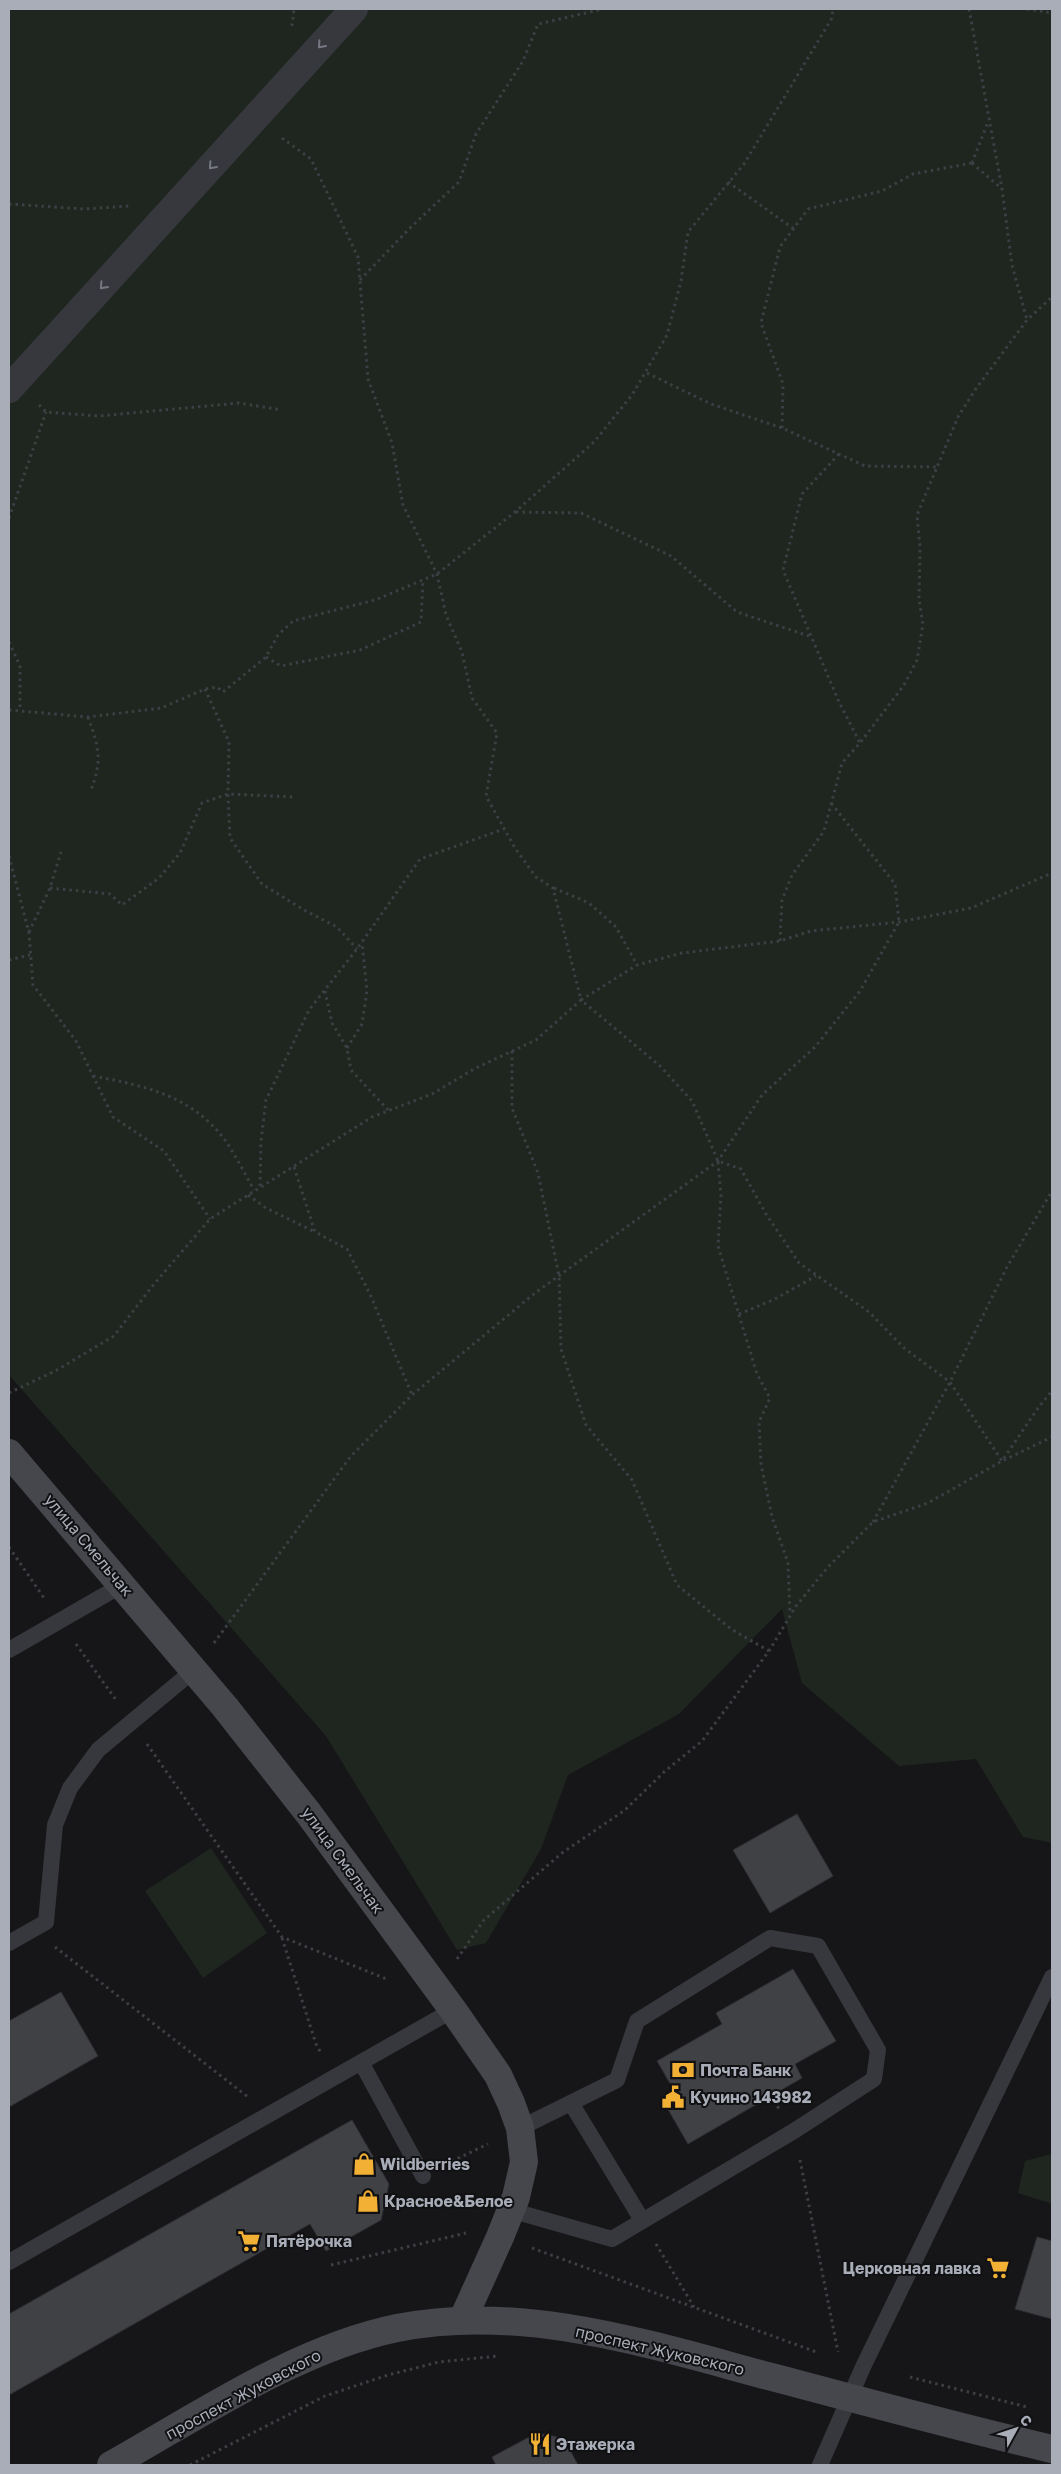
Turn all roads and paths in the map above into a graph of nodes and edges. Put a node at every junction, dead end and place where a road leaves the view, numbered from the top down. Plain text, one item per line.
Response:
1 (354, 9) edge
2 (603, 9) edge
3 (833, 9) edge
4 (969, 9) edge
5 (1027, 9) edge
6 (1052, 14) edge
7 (255, 118) junction
8 (988, 122) junction
9 (972, 163) junction
10 (728, 182) junction
11 (1002, 189) junction
12 (180, 202) junction
13 (9, 204) edge
14 (794, 229) junction
15 (360, 281) junction
16 (1052, 297) edge
17 (1027, 320) junction
18 (647, 373) junction
19 (12, 385) edge
20 (282, 410) dead end
21 (46, 412) junction
22 (782, 428) junction
23 (839, 454) junction
24 (939, 467) junction
25 (516, 512) junction
26 (9, 518) edge
27 (437, 574) junction
28 (423, 580) junction
29 (809, 636) junction
30 (9, 642) edge
31 (266, 657) junction
32 (205, 689) junction
33 (9, 710) edge
34 (20, 710) junction
35 (88, 717) junction
36 (860, 743) junction
37 (90, 792) dead end
38 (228, 794) junction
39 (294, 798) dead end
40 (832, 803) junction
41 (504, 829) junction
42 (61, 852) dead end
43 (9, 856) edge
44 (1052, 873) edge
45 (50, 888) junction
46 (553, 888) junction
47 (899, 922) junction
48 (29, 933) junction
49 (780, 941) junction
50 (362, 942) junction
51 (357, 949) junction
52 (30, 955) junction
53 (9, 960) edge
54 (637, 965) junction
55 (325, 990) junction
56 (581, 1000) junction
57 (348, 1048) junction
58 (512, 1051) junction
59 (93, 1076) junction
60 (388, 1110) junction
61 (718, 1161) junction
62 (294, 1167) junction
63 (260, 1187) junction
64 (254, 1190) junction
65 (1052, 1191) edge
66 (248, 1195) junction
67 (210, 1219) junction
68 (316, 1232) junction
69 (559, 1276) junction
70 (816, 1276) junction
71 (739, 1314) junction
72 (950, 1382) junction
73 (1052, 1391) edge
74 (9, 1393) edge
75 (412, 1395) junction
76 (1052, 1437) edge
77 (9, 1453) edge
78 (1002, 1461) junction
79 (873, 1522) junction
80 (9, 1547) edge
81 (122, 1585) junction
82 (790, 1615) junction
83 (60, 1620) junction
84 (9, 1650) edge
85 (769, 1651) junction
86 (194, 1670) junction
87 (132, 1722) junction
88 (33, 1929) junction
89 (282, 1937) junction
90 (9, 1943) edge
91 (1052, 1977) edge
92 (437, 1988) junction
93 (453, 2010) junction
94 (361, 2062) junction
95 (335, 2077) junction
96 (771, 2095) dead end
97 (572, 2103) junction
98 (270, 2114) junction
99 (520, 2128) junction
100 (794, 2131) junction
101 (423, 2176) joint
102 (510, 2210) junction
103 (642, 2220) junction
104 (474, 2231) dead end
105 (523, 2245) dead end
106 (9, 2262) edge
107 (332, 2265) dead end
108 (694, 2308) junction
109 (462, 2321) junction
110 (507, 2355) dead end
111 (840, 2360) junction
112 (863, 2367) junction
113 (849, 2398) junction
114 (1031, 2408) dead end
115 (1052, 2449) edge
116 (111, 2465) edge
117 (190, 2465) edge
118 (820, 2465) edge

1 -> 7 street
2 - 15 path
3 - 10 path
4 - 8 path
5 - 6 path
7 -> 12 street
7 - 15 path
8 - 9 path
8 - 11 path
9 - 11 path
9 - 14 path
10 - 14 path
10 - 18 path
11 - 17 path
12 - 13 path
12 -> 19 street
14 - 22 path
15 - 27 path
16 - 17 path
17 - 24 path
18 - 22 path
18 - 25 path
19 - 21 path
20 - 21 path
21 - 26 path
22 - 23 path
23 - 24 path
23 - 29 path
24 - 36 path
25 - 27 path
25 - 29 path
27 - 28 path
27 - 41 path
28 - 31 path
28 - 31 path
29 - 36 path
30 - 34 path
31 - 32 path
32 - 35 path
32 - 38 path
33 - 34 path
34 - 35 path
35 - 37 path
36 - 40 path
38 - 39 path
38 - 45 path
38 - 51 path
40 - 47 path
40 - 49 path
41 - 46 path
41 - 50 path
42 - 45 path
43 - 48 path
44 - 47 path
45 - 48 path
46 - 54 path
46 - 56 path
47 - 49 path
47 - 61 path
48 - 52 path
49 - 54 path
50 - 51 path
50 - 57 path
51 - 55 path
52 - 53 path
52 - 59 path
54 - 56 path
55 - 57 path
55 - 63 path
56 - 58 path
56 - 61 path
57 - 60 path
58 - 60 path
58 - 69 path
59 - 64 path
59 - 67 path
60 - 62 path
61 - 69 path
61 - 70 path
61 - 71 path
62 - 63 path
62 - 68 path
63 - 64 path
64 - 66 path
65 - 72 path
66 - 67 path
66 - 68 path
67 - 74 path
68 - 75 path
69 - 75 path
69 - 85 path
70 - 71 path
70 - 72 path
71 - 82 path
72 - 78 path
72 - 79 path
73 - 78 path
75 - 86 path
76 - 78 path
77 - 81 street, улица Смельчак
78 - 79 path
79 - 82 path
80 - 83 path
81 - 83 lane
81 - 86 street, улица Смельчак
82 - 85 path
83 - 84 lane
83 - 87 path
85 - 92 path
86 - 87 lane
86 - 92 street, улица Смельчак
87 - 88 lane
87 - 89 path
88 - 90 lane
88 - 98 path
89 - 92 path
89 - 95 path
91 - 112 lane
92 - 93 street, улица Смельчак
93 - 94 lane
93 - 99 street, улица Смельчак
94 - 95 lane
94 - 101 lane
95 - 98 lane
96 - 100 path
97 - 99 lane
97 - 100 lane
97 - 103 lane
98 - 106 lane
99 - 101 path
99 - 102 street, улица Смельчак
100 - 103 lane
100 - 111 path
102 - 103 lane
102 - 109 street, улица Смельчак
103 - 108 path
104 - 107 path
105 - 108 path
108 - 111 path
109 - 113 street, проспект Жуковского
109 - 116 street, проспект Жуковского
110 - 117 path
111 - 112 path
112 - 113 lane
112 - 114 path
113 - 115 street, проспект Жуковского
113 - 118 lane

